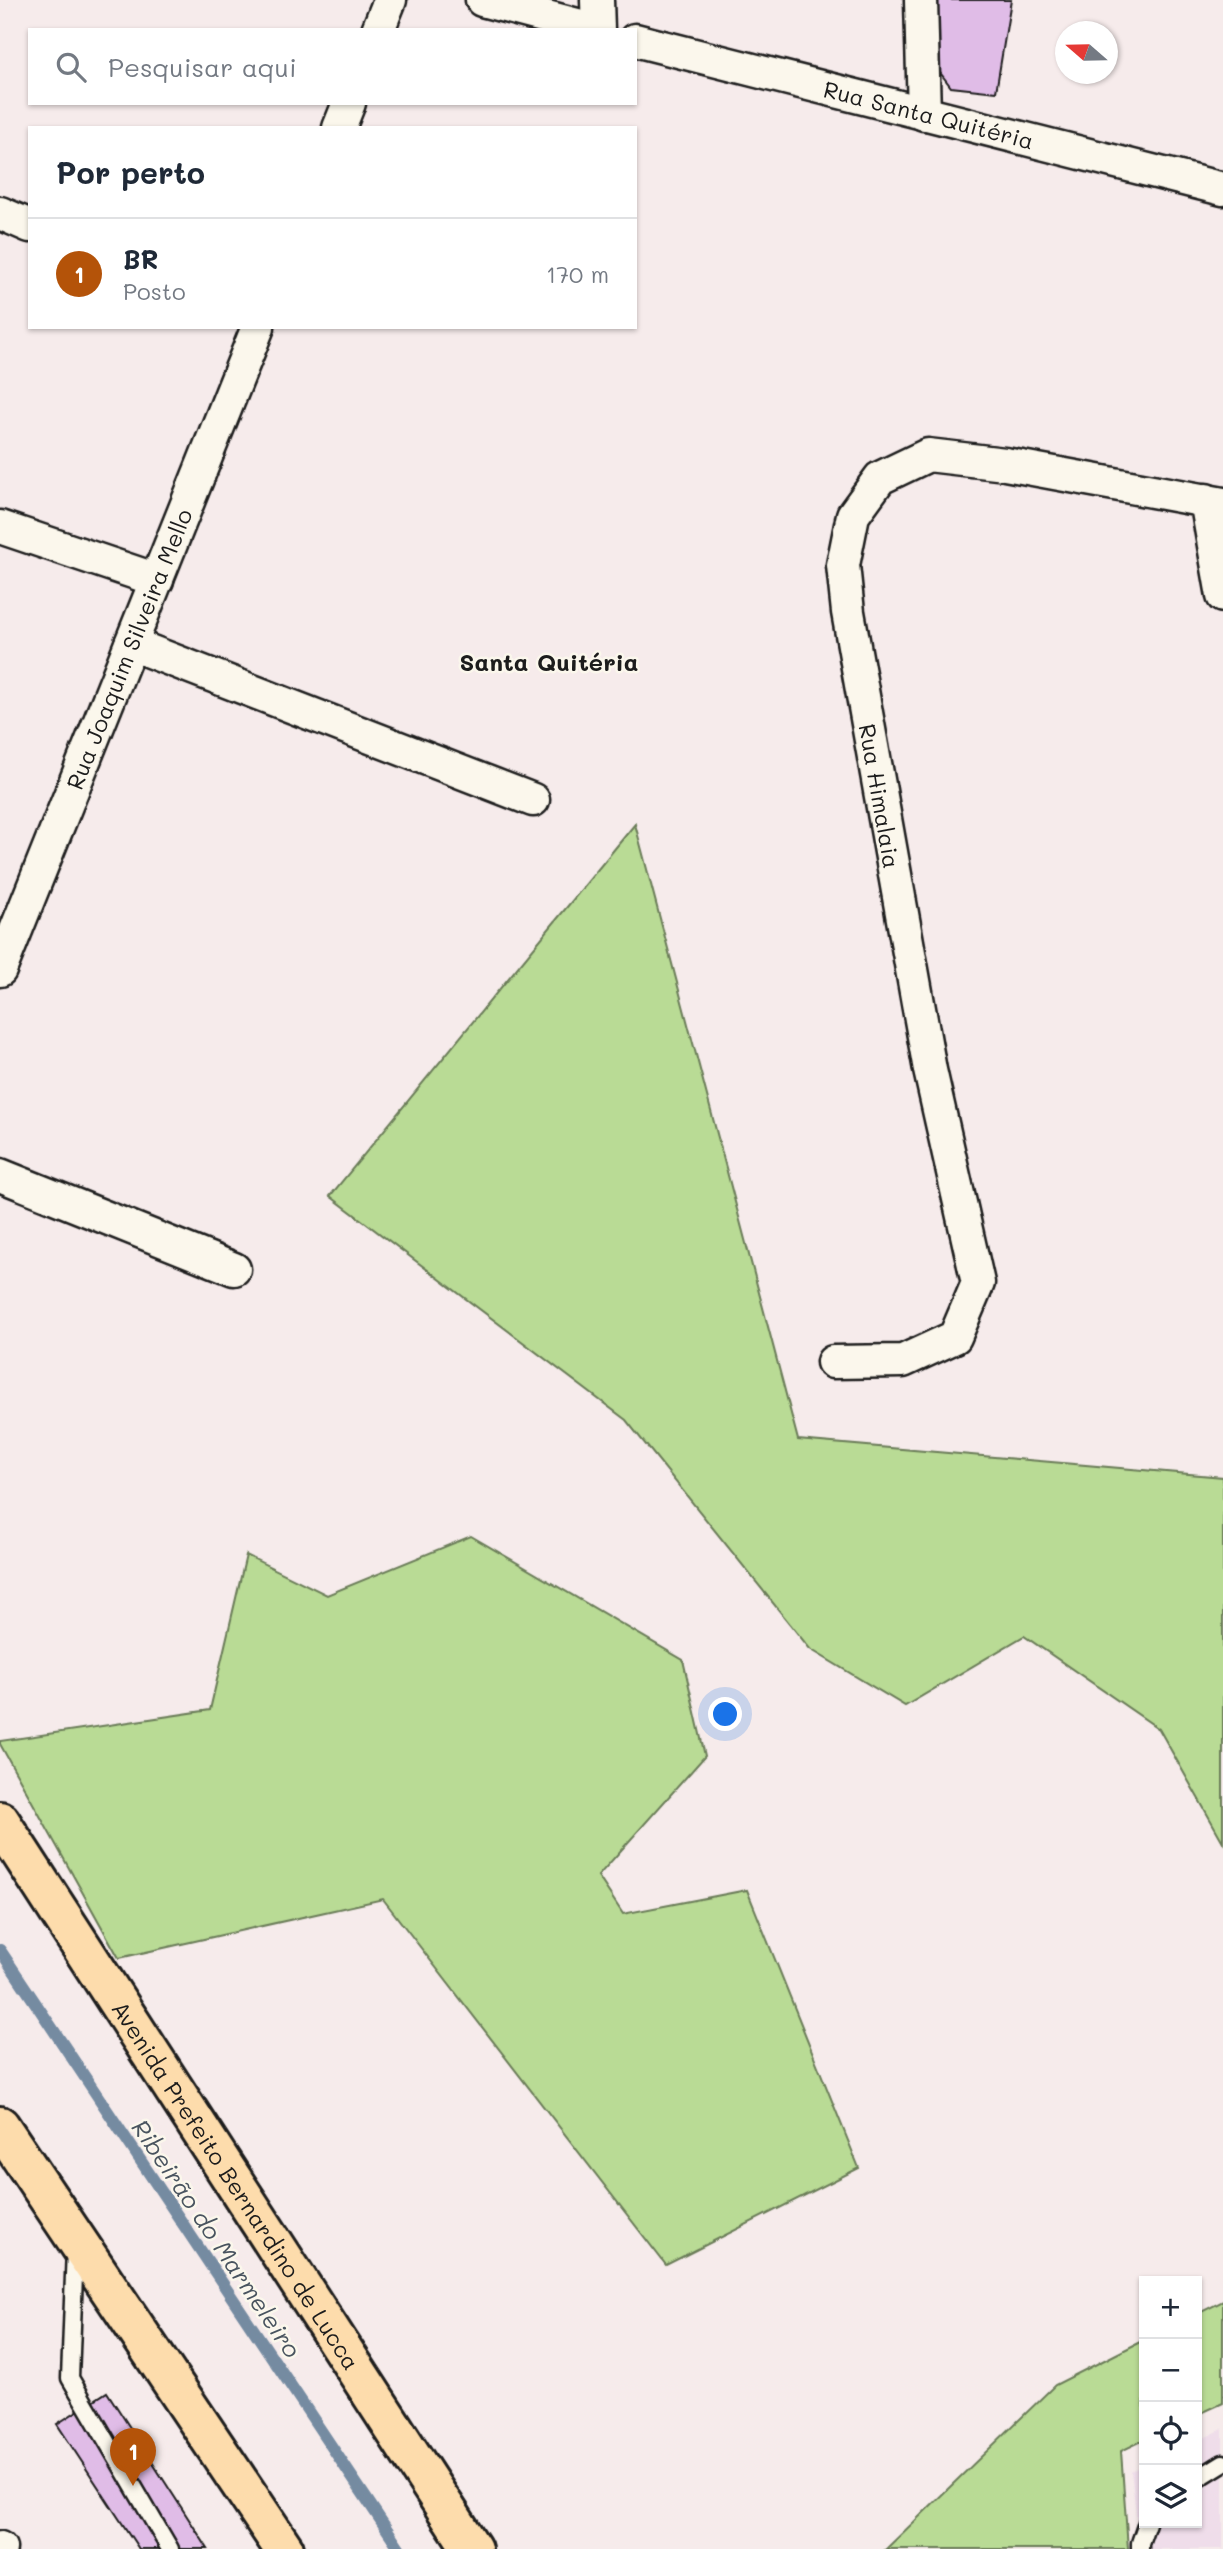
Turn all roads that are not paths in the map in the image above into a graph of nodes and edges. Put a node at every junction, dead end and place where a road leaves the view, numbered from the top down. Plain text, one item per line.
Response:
1 (390, 0) edge
2 (482, 0) edge
3 (597, 0) edge
4 (921, 0) edge
5 (380, 28) edge
6 (589, 28) edge
7 (597, 28) edge
8 (637, 41) edge
9 (348, 105) edge
10 (924, 114) junction
11 (340, 126) edge
12 (1223, 189) edge
13 (0, 213) edge
14 (28, 225) edge
15 (257, 329) edge
16 (1215, 502) edge
17 (0, 527) edge
18 (157, 580) junction
19 (1223, 596) edge
20 (131, 643) junction
21 (533, 800) dead end
22 (0, 970) edge
23 (0, 1175) edge
24 (234, 1269) dead end
25 (833, 1362) dead end
26 (0, 1821) edge
27 (0, 2126) edge
28 (75, 2240) junction
29 (1223, 2463) edge
30 (1202, 2476) edge
31 (1145, 2528) edge
32 (170, 2549) edge
33 (284, 2549) edge
34 (472, 2549) edge
35 (1140, 2549) edge

1 - 5 street
2 - 6 street
3 - 7 street
4 - 10 street
8 - 10 street, Rua Santa Quitéria
9 - 11 street
10 - 12 street, Rua Santa Quitéria
13 - 14 street
15 - 18 street, Rua Joaquim Silveira Mello
16 - 19 street
16 - 25 street, Rua Himalaia
17 - 18 street
18 - 20 street, Rua Joaquim Silveira Mello
20 - 21 street
20 - 22 street, Rua Joaquim Silveira Mello
23 - 24 street
26 - 34 highway, Avenida Prefeito Bernardino de Lucca
27 - 28 highway
28 - 32 lane
28 - 33 highway
29 - 30 lane
31 - 35 lane

